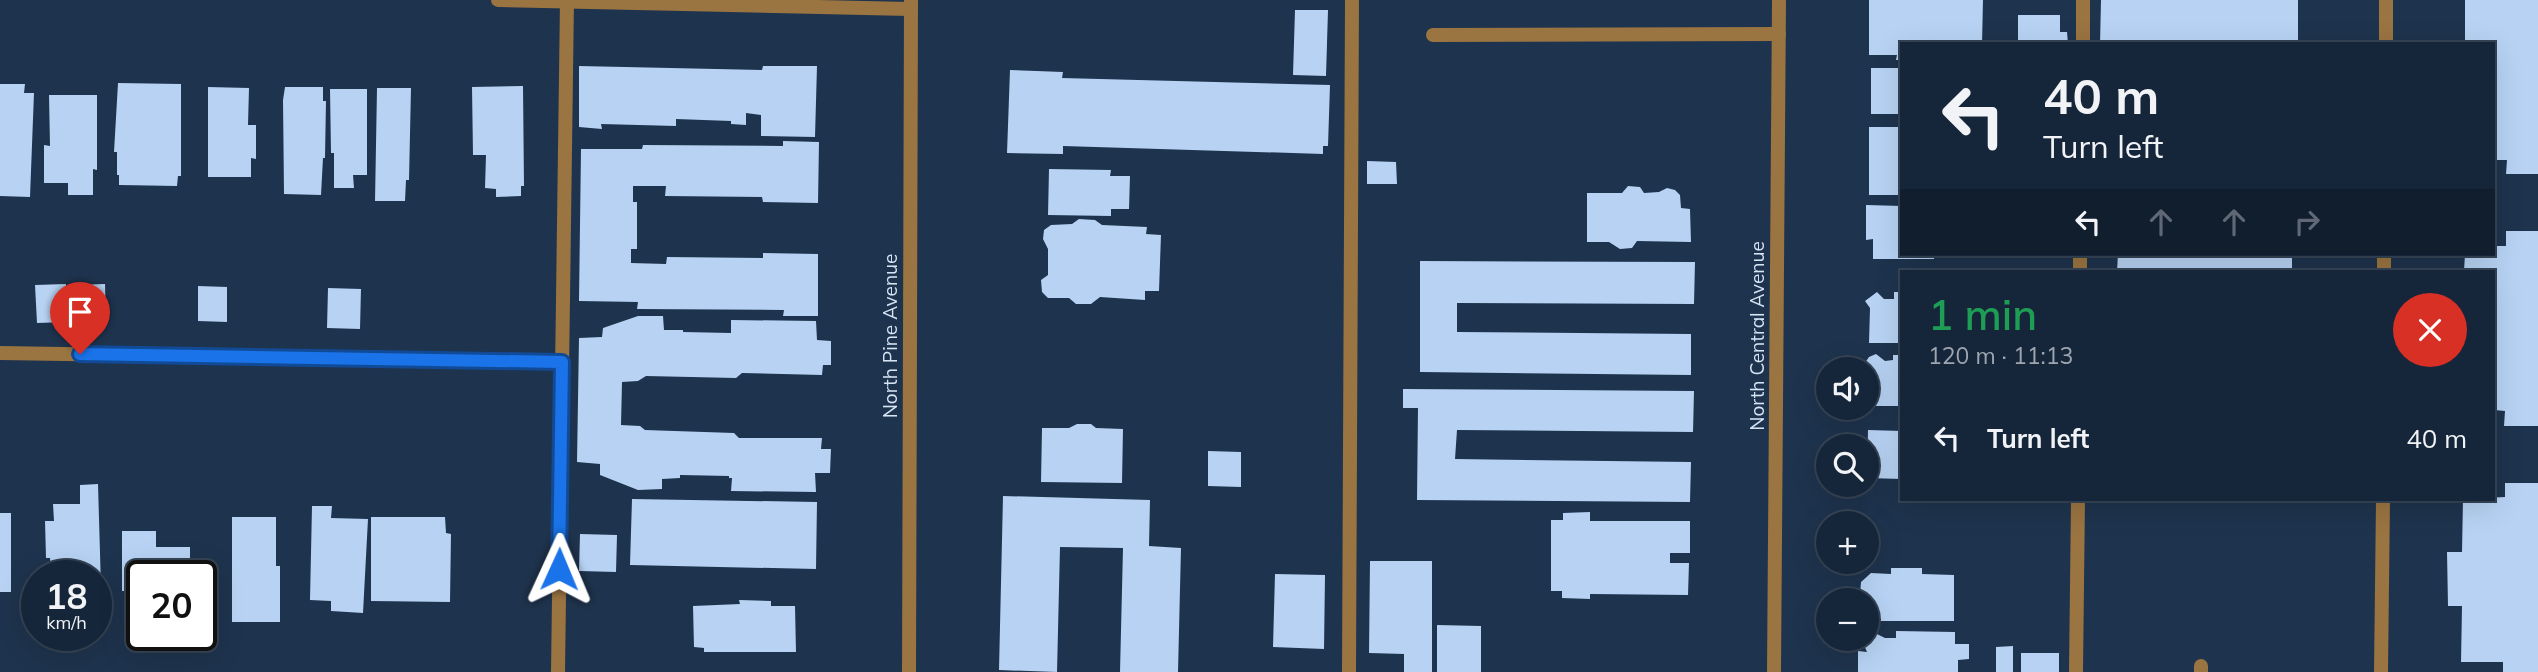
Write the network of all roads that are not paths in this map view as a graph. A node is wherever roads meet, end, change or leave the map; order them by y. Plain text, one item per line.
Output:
1 (498, 0) edge
2 (1352, 0) edge
3 (1779, 0) edge
4 (2083, 0) edge
5 (2386, 0) edge
6 (567, 1) edge
7 (911, 5) edge
8 (1779, 34) junction
9 (1433, 35) dead end
10 (2083, 42) edge
11 (2386, 42) edge
12 (0, 353) edge
13 (562, 362) junction
14 (2078, 501) edge
15 (2383, 501) edge
16 (558, 672) edge
17 (909, 672) edge
18 (1349, 672) edge
19 (1774, 672) edge
20 (2076, 672) edge
21 (2381, 672) edge

1 - 6 street
2 - 18 street
3 - 8 street, North Central Avenue
4 - 10 street
5 - 11 street
6 - 7 street
6 - 13 street
7 - 17 street, North Pine Avenue
8 - 9 street
8 - 19 street, North Central Avenue
12 - 13 street
13 - 16 street
14 - 20 street
15 - 21 street

